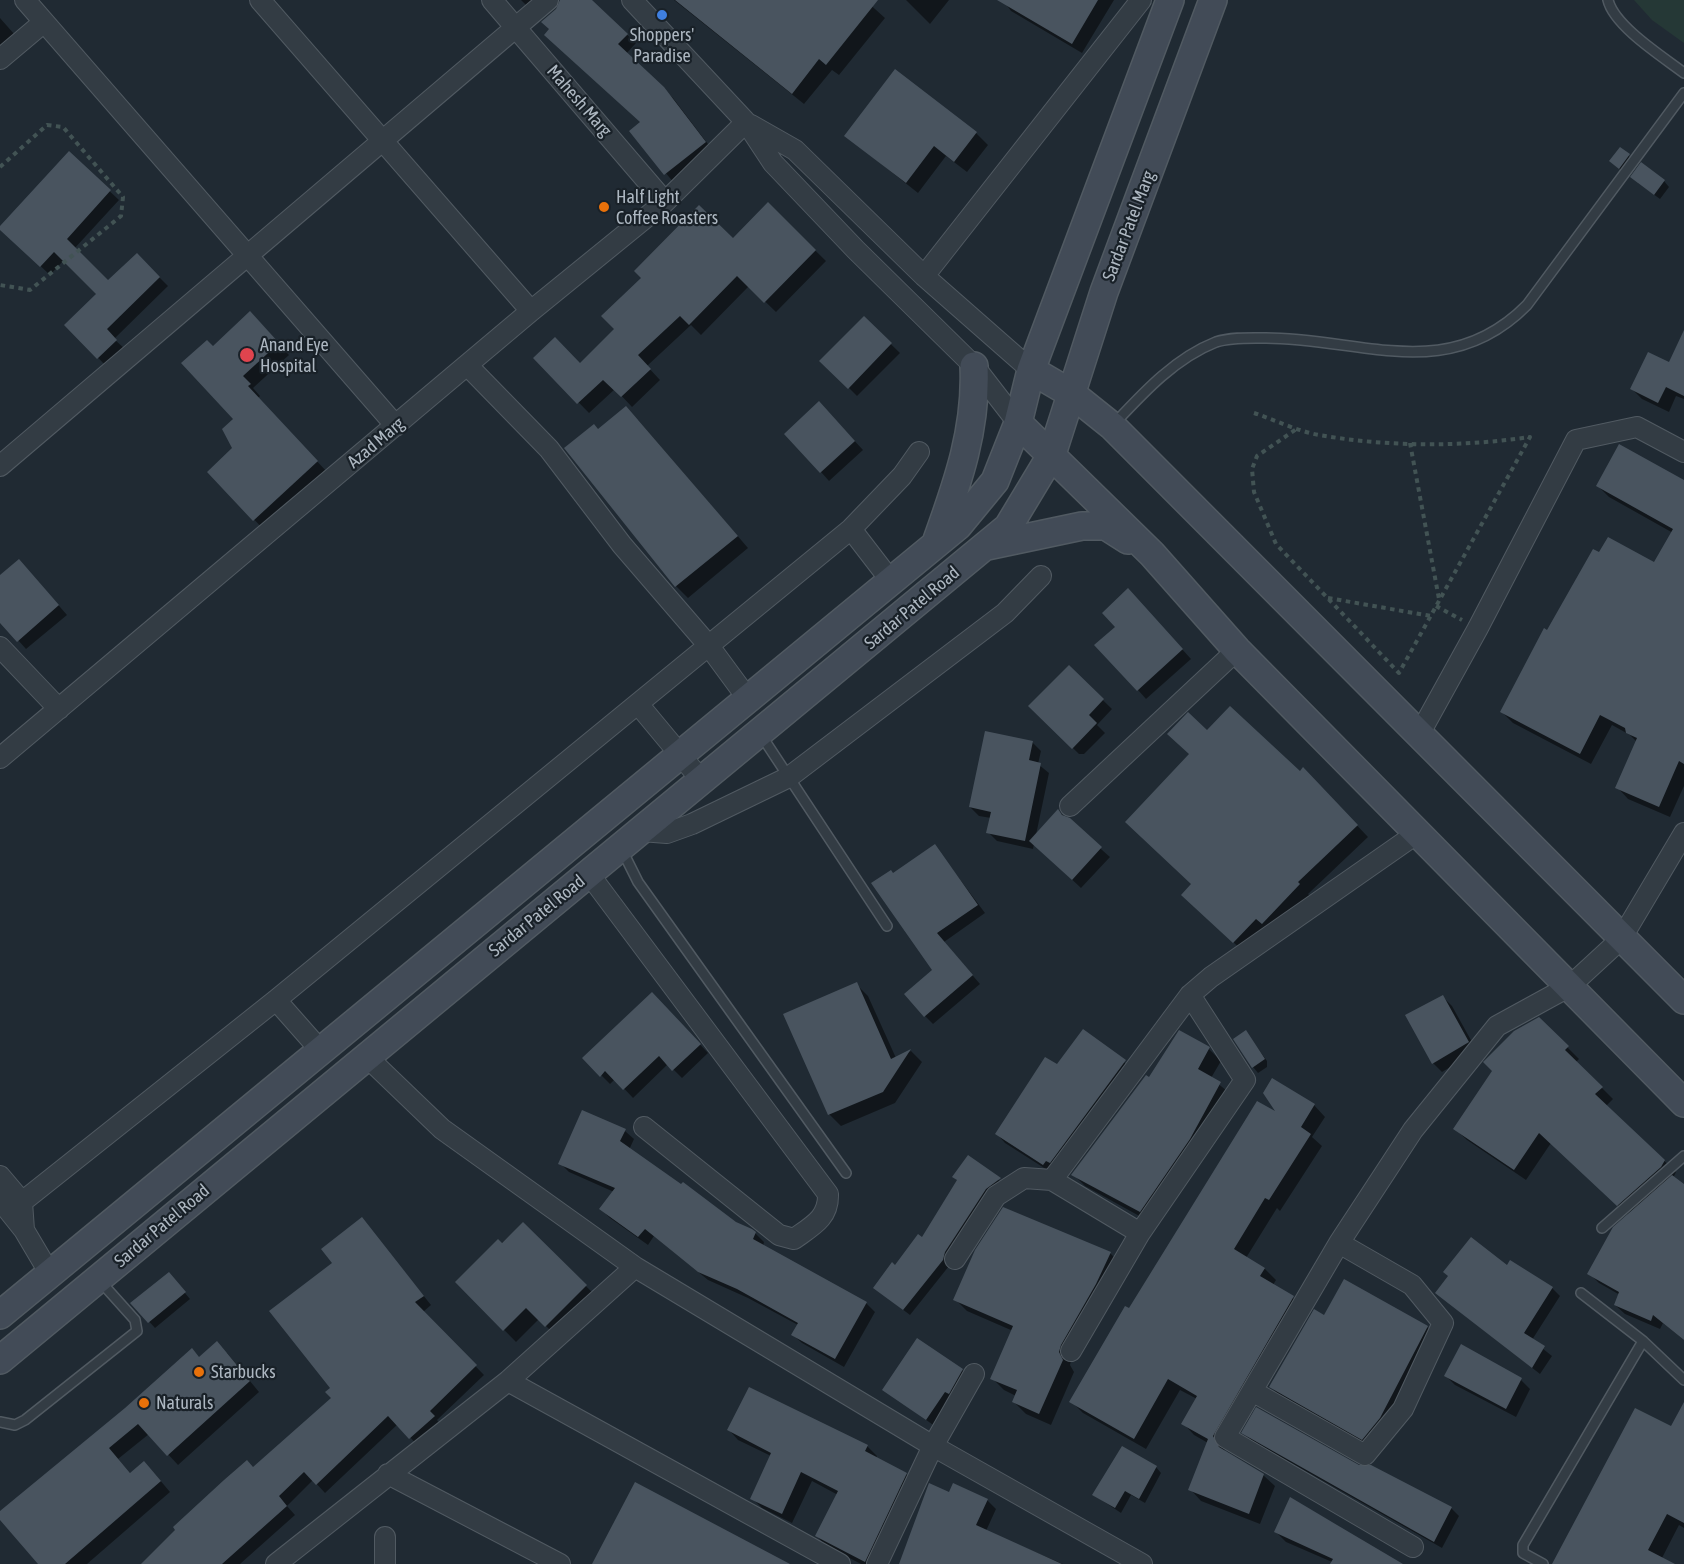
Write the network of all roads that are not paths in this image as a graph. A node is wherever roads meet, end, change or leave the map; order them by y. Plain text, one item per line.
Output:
1 (25, 0) edge
2 (260, 0) edge
3 (492, 0) edge
4 (548, 0) edge
5 (632, 0) edge
6 (1142, 0) edge
7 (1170, 0) edge
8 (1213, 0) edge
9 (1608, 0) edge
10 (44, 22) junction
11 (515, 27) junction
12 (0, 58) edge
13 (1684, 74) edge
14 (1684, 93) edge
15 (746, 122) junction
16 (384, 140) junction
17 (665, 202) junction
18 (247, 256) junction
19 (924, 276) junction
20 (531, 311) junction
21 (467, 365) junction
22 (974, 366) junction
23 (1031, 370) junction
24 (1072, 394) junction
25 (1018, 423) junction
26 (396, 426) junction
27 (1112, 426) junction
28 (919, 452) dead end
29 (1684, 452) edge
30 (1052, 454) junction
31 (0, 466) edge
32 (851, 529) junction
33 (936, 544) junction
34 (985, 546) junction
35 (1152, 554) junction
36 (1041, 576) dead end
37 (891, 581) junction
38 (709, 646) junction
39 (0, 647) edge
40 (1237, 650) junction
41 (748, 699) junction
42 (638, 704) junction
43 (59, 709) junction
44 (1420, 733) junction
45 (760, 734) junction
46 (681, 754) junction
47 (0, 758) edge
48 (789, 777) junction
49 (702, 781) junction
50 (638, 789) junction
51 (1070, 806) dead end
52 (641, 831) junction
53 (1684, 833) edge
54 (1416, 834) junction
55 (589, 874) junction
56 (886, 926) dead end
57 (1621, 939) junction
58 (1570, 986) junction
59 (1190, 995) junction
60 (276, 1000) junction
61 (1684, 1000) edge
62 (321, 1051) junction
63 (366, 1056) junction
64 (1684, 1103) edge
65 (644, 1127) dead end
66 (1684, 1156) edge
67 (846, 1173) dead end
68 (0, 1176) edge
69 (1052, 1180) junction
70 (0, 1200) edge
71 (22, 1202) junction
72 (1602, 1228) dead end
73 (24, 1230) junction
74 (1140, 1233) junction
75 (1339, 1243) junction
76 (955, 1259) dead end
77 (635, 1267) junction
78 (50, 1274) junction
79 (98, 1279) junction
80 (1581, 1293) dead end
81 (0, 1315) edge
82 (1643, 1341) junction
83 (1071, 1350) dead end
84 (0, 1360) edge
85 (974, 1374) dead end
86 (1684, 1380) edge
87 (508, 1381) junction
88 (1252, 1391) junction
89 (0, 1422) edge
90 (933, 1446) junction
91 (388, 1474) junction
92 (386, 1537) dead end
93 (1413, 1547) dead end
94 (276, 1564) edge
95 (385, 1564) edge
96 (560, 1564) edge
97 (840, 1564) edge
98 (877, 1564) edge
99 (1142, 1564) edge
100 (1543, 1564) edge

1 - 10 street
2 - 16 street
3 - 11 street, Mahesh Marg
4 - 11 street
5 - 15 street
6 - 19 street
7 - 23 street, Sardar Patel Road
8 - 24 street, Sardar Patel Marg
9 - 13 lane
10 - 12 street
10 - 18 street
11 - 16 street
11 - 17 street, Mahesh Marg
14 - 27 lane
15 - 17 street, Azad Marg
15 - 19 street
15 - 22 street
16 - 18 street
16 - 20 street
17 - 20 street, Azad Marg
18 - 26 street
18 - 31 street
19 - 23 street
20 - 21 street, Azad Marg
21 - 26 street, Azad Marg
21 - 38 street
22 - 25 street
22 - 33 street
23 - 24 street
23 - 25 street, Sardar Patel Road
24 - 27 street
24 - 30 street, Sardar Patel Marg
25 - 30 street
25 - 33 street, Sardar Patel Road
26 - 43 street, Azad Marg
27 - 44 street
28 - 32 street
29 - 44 street
30 - 34 street, Sardar Patel Road
30 - 35 street
32 - 37 street
32 - 38 street
33 - 37 street, Sardar Patel Road
34 - 35 street
34 - 45 street, Sardar Patel Road
35 - 40 street
36 - 48 street
37 - 41 street, Sardar Patel Road
38 - 41 street
38 - 42 street
39 - 43 street
40 - 51 street
40 - 54 street
41 - 46 street, Sardar Patel Road
42 - 46 street
42 - 60 street
43 - 47 street, Azad Marg
44 - 57 street
45 - 48 lane
45 - 49 street, Sardar Patel Road
46 - 49 street
46 - 50 street, Sardar Patel Road
48 - 52 street
48 - 56 lane
49 - 52 street, Sardar Patel Road
50 - 52 street
50 - 62 street, Sardar Patel Road
52 - 55 street, Sardar Patel Road
52 - 67 lane
53 - 57 street
54 - 58 street
54 - 59 street
55 - 63 street, Sardar Patel Road
55 - 65 street
57 - 58 street
57 - 61 street
58 - 64 street
58 - 75 street
59 - 69 street
59 - 74 street
60 - 62 street
60 - 71 street
62 - 78 street, Sardar Patel Road
63 - 77 street
63 - 79 street, Sardar Patel Road
66 - 72 lane
68 - 71 street
69 - 74 street
69 - 76 street
70 - 73 street
71 - 73 street
73 - 78 street
74 - 83 street
75 - 88 street
75 - 88 street
77 - 87 street
77 - 90 street
78 - 81 street, Sardar Patel Road
79 - 84 street, Sardar Patel Road
79 - 89 lane
80 - 82 lane
82 - 86 lane
82 - 100 lane
85 - 90 street
87 - 91 street
87 - 97 street
88 - 93 street
90 - 98 street
90 - 99 street
91 - 94 street
91 - 96 street
92 - 95 street

